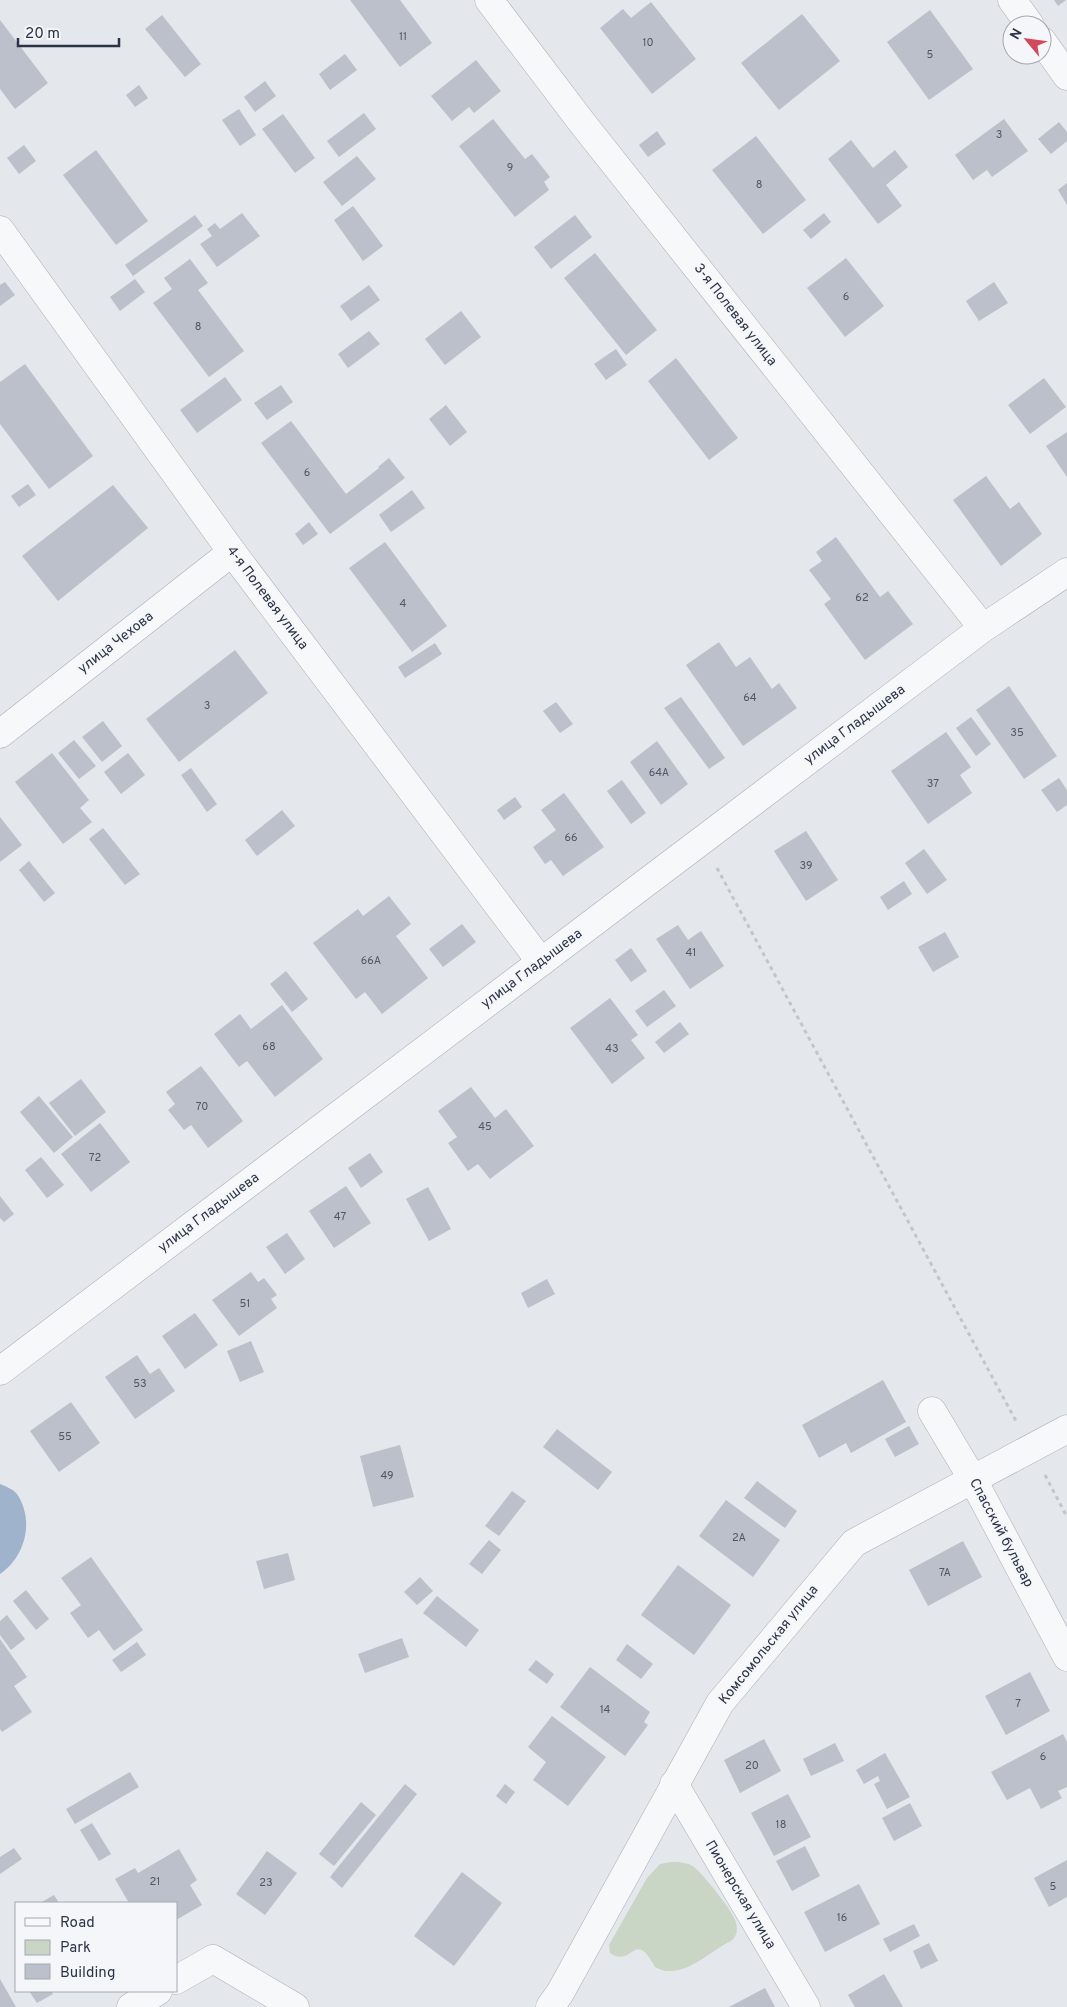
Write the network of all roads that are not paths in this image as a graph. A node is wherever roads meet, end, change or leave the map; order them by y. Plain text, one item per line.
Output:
1 (489, 0) edge
2 (1012, 0) edge
3 (1023, 15) edge
4 (1052, 55) edge
5 (1067, 76) edge
6 (0, 230) edge
7 (232, 552) junction
8 (1067, 572) edge
9 (983, 628) junction
10 (0, 734) edge
11 (541, 962) junction
12 (0, 1371) edge
13 (932, 1411) dead end
14 (1067, 1429) edge
15 (972, 1478) junction
16 (1067, 1657) edge
17 (674, 1784) junction
18 (178, 1979) edge
19 (156, 1992) edge
20 (131, 2007) edge
21 (295, 2007) edge
22 (550, 2007) edge
23 (806, 2007) edge

1 - 9 street, 3-я Полевая улица
2 - 3 street
4 - 5 street
6 - 7 street, 4-я Полевая улица
7 - 10 street, улица Чехова
7 - 11 street, 4-я Полевая улица
8 - 9 street, улица Гладышева
9 - 11 street, улица Гладышева
11 - 12 street, улица Гладышева
13 - 15 street, Спасский бульвар
14 - 15 street, Комсомольская улица
15 - 16 street, Спасский бульвар
15 - 17 street, Комсомольская улица
17 - 22 street, Комсомольская улица
17 - 23 street, Пионерская улица
18 - 21 street
19 - 20 street

